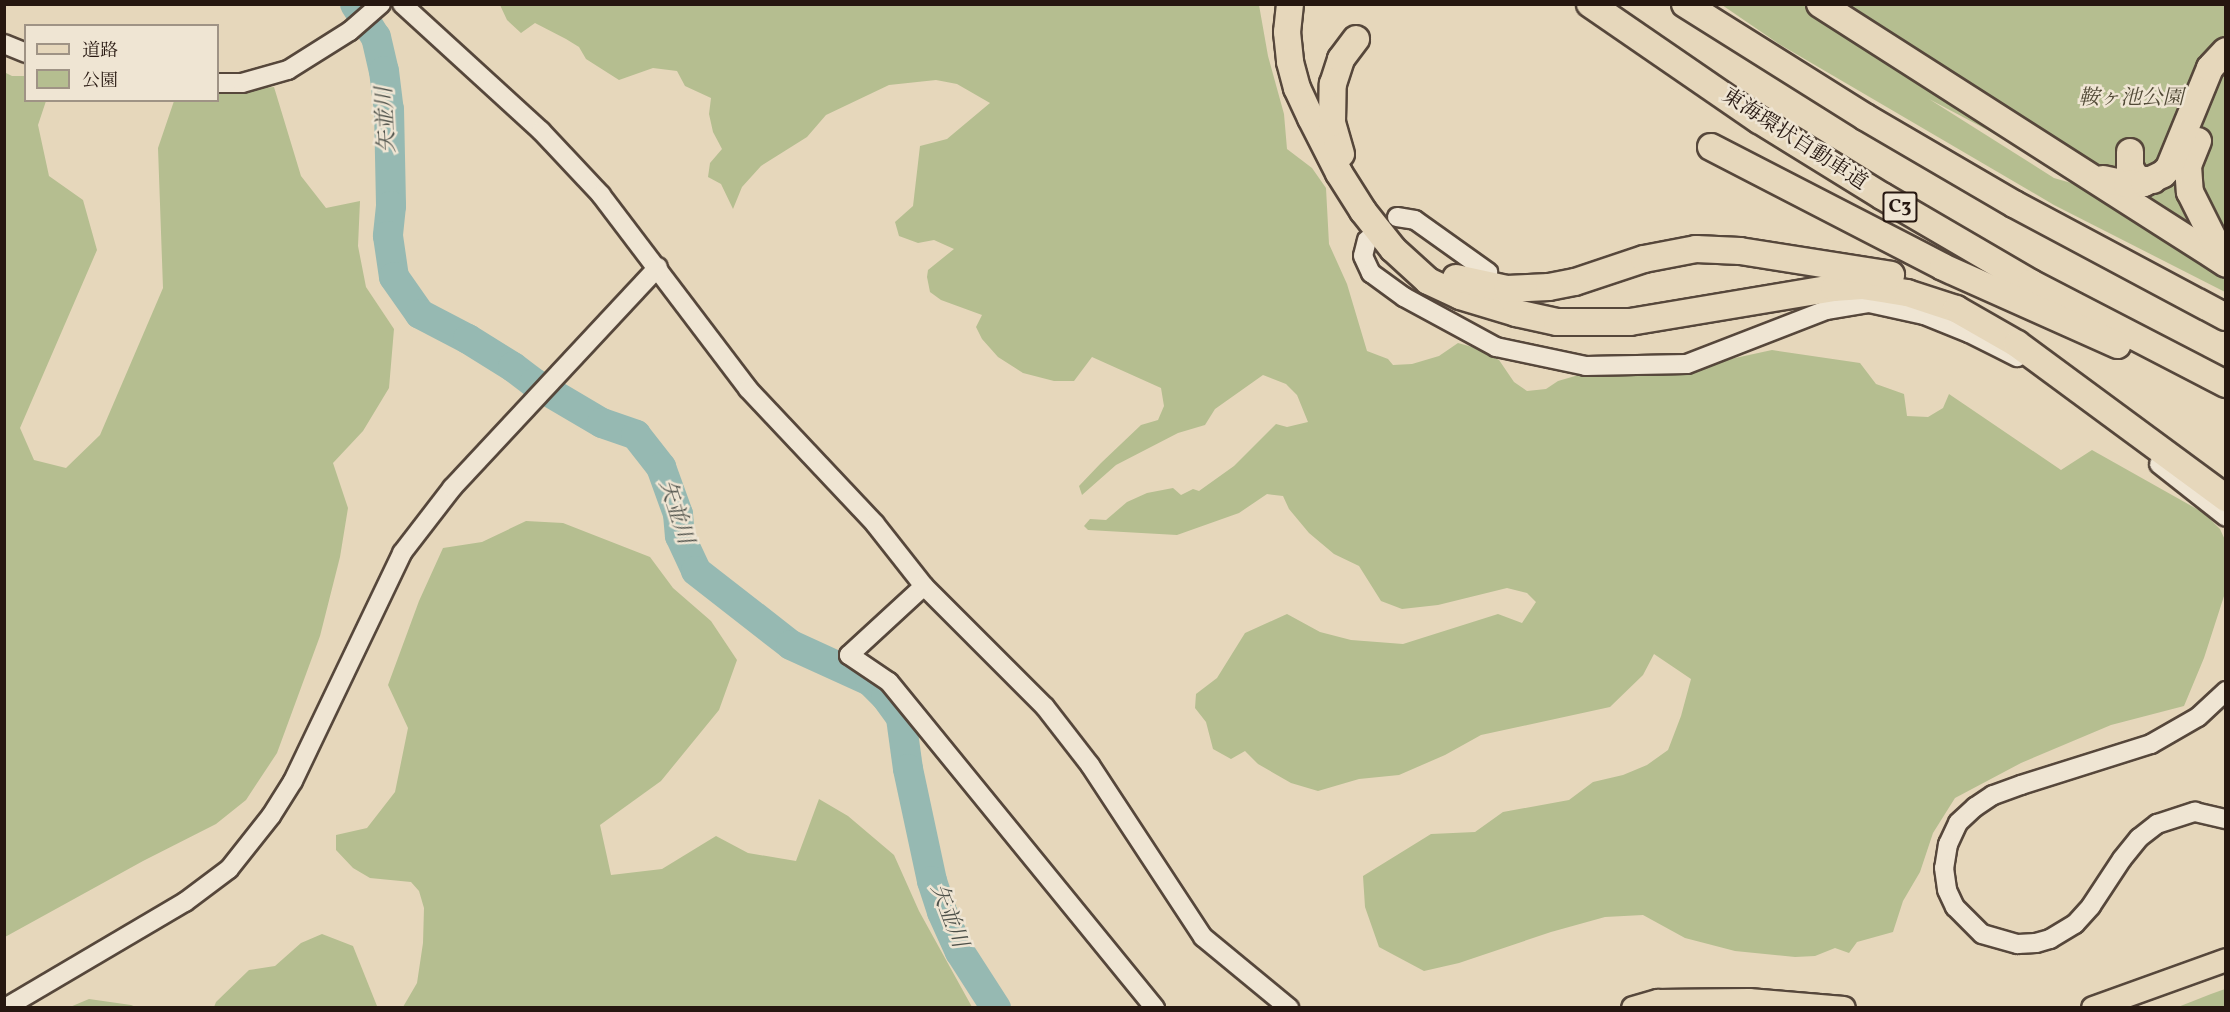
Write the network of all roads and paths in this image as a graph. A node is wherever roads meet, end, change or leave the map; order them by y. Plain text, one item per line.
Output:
1 (381, 4) edge
2 (402, 4) edge
3 (1290, 4) edge
4 (1590, 4) edge
5 (1685, 4) edge
6 (1820, 4) edge
7 (1356, 39) dead end
8 (4, 44) edge
9 (2226, 51) edge
10 (24, 52) edge
11 (2226, 77) edge
12 (219, 83) edge
13 (1711, 147) dead end
14 (2130, 152) dead end
15 (2086, 173) junction
16 (2153, 180) junction
17 (1397, 217) dead end
18 (1367, 240) dead end
19 (2226, 255) edge
20 (2226, 264) edge
21 (658, 267) junction
22 (1488, 272) dead end
23 (2226, 317) edge
24 (2226, 384) edge
25 (2226, 390) edge
26 (2226, 478) edge
27 (2226, 498) edge
28 (2226, 517) edge
29 (924, 586) junction
30 (2226, 691) edge
31 (2226, 819) edge
32 (2226, 960) edge
33 (1681, 1004) edge
34 (4, 1008) edge
35 (1155, 1008) edge
36 (1289, 1008) edge
37 (1633, 1008) edge
38 (1844, 1008) edge
39 (2093, 1008) edge

1 - 12 street
2 - 21 street
3 - 27 highway
4 - 24 highway, 東海環状自動車道 / C3
5 - 23 highway
6 - 15 highway
7 - 26 highway
8 - 10 street
9 - 16 highway
11 - 19 highway
13 - 25 highway
14 - 16 highway
15 - 16 highway
15 - 20 highway
17 - 22 street
18 - 28 street
21 - 29 street
21 - 34 street
29 - 35 street
29 - 36 street
30 - 31 street
32 - 39 main road
33 - 37 main road
33 - 38 main road

